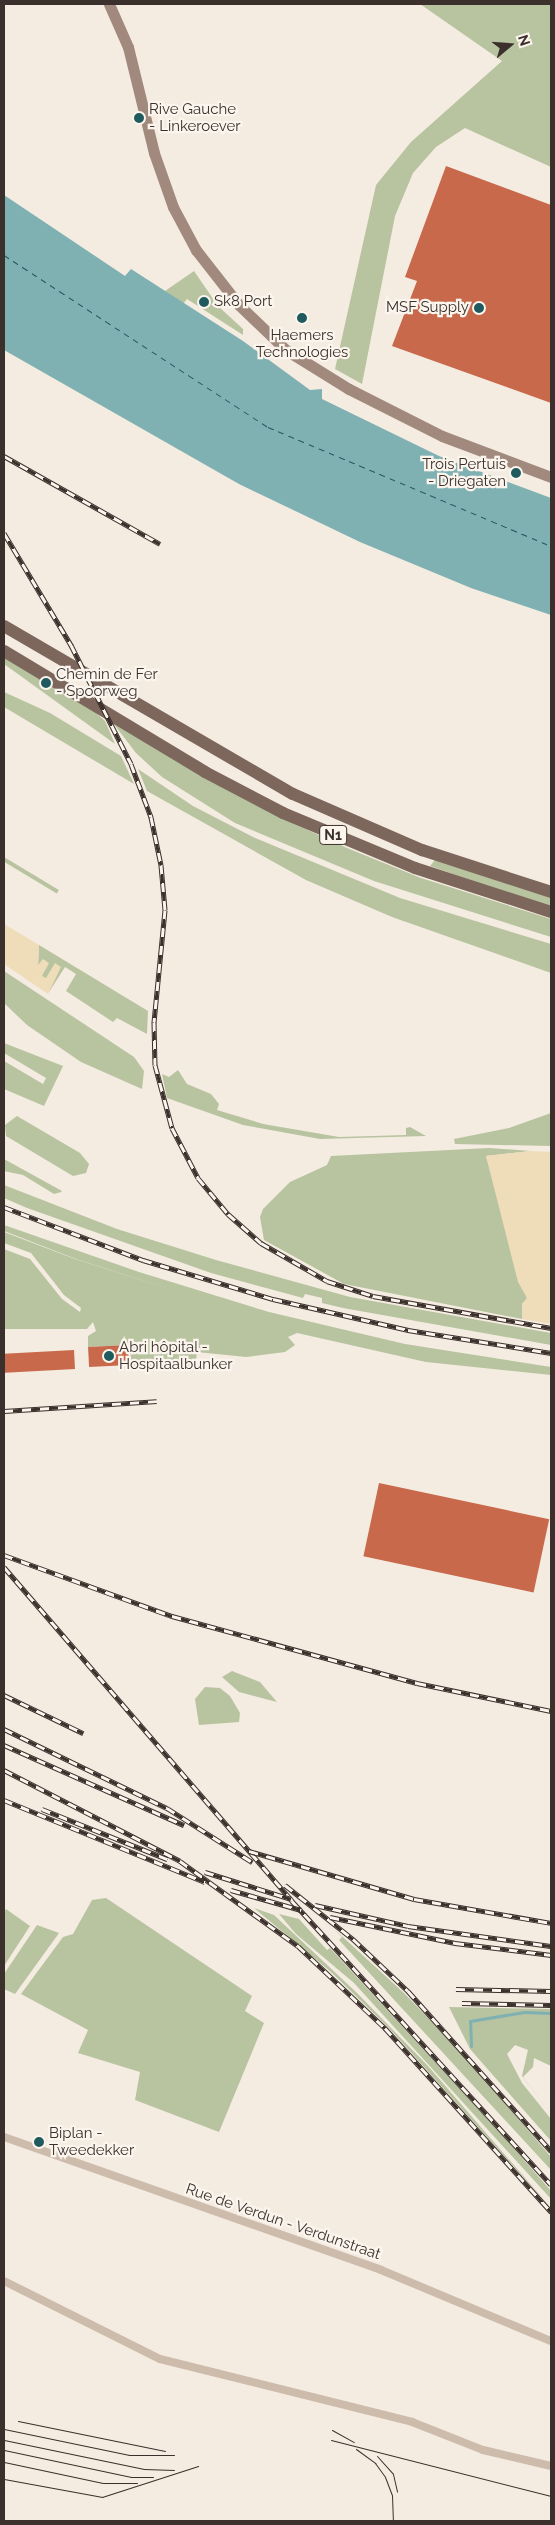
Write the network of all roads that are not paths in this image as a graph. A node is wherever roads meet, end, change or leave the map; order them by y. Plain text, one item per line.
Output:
1 (109, 4) edge
2 (551, 477) edge
3 (4, 626) edge
4 (4, 651) edge
5 (551, 892) edge
6 (551, 912) edge
7 (4, 2137) edge
8 (4, 2281) edge
9 (551, 2341) edge
10 (551, 2466) edge

1 - 2 main road
3 - 5 main road, N1
4 - 6 main road, N1
7 - 9 street, Rue de Verdun - Verdunstraat
8 - 10 street

